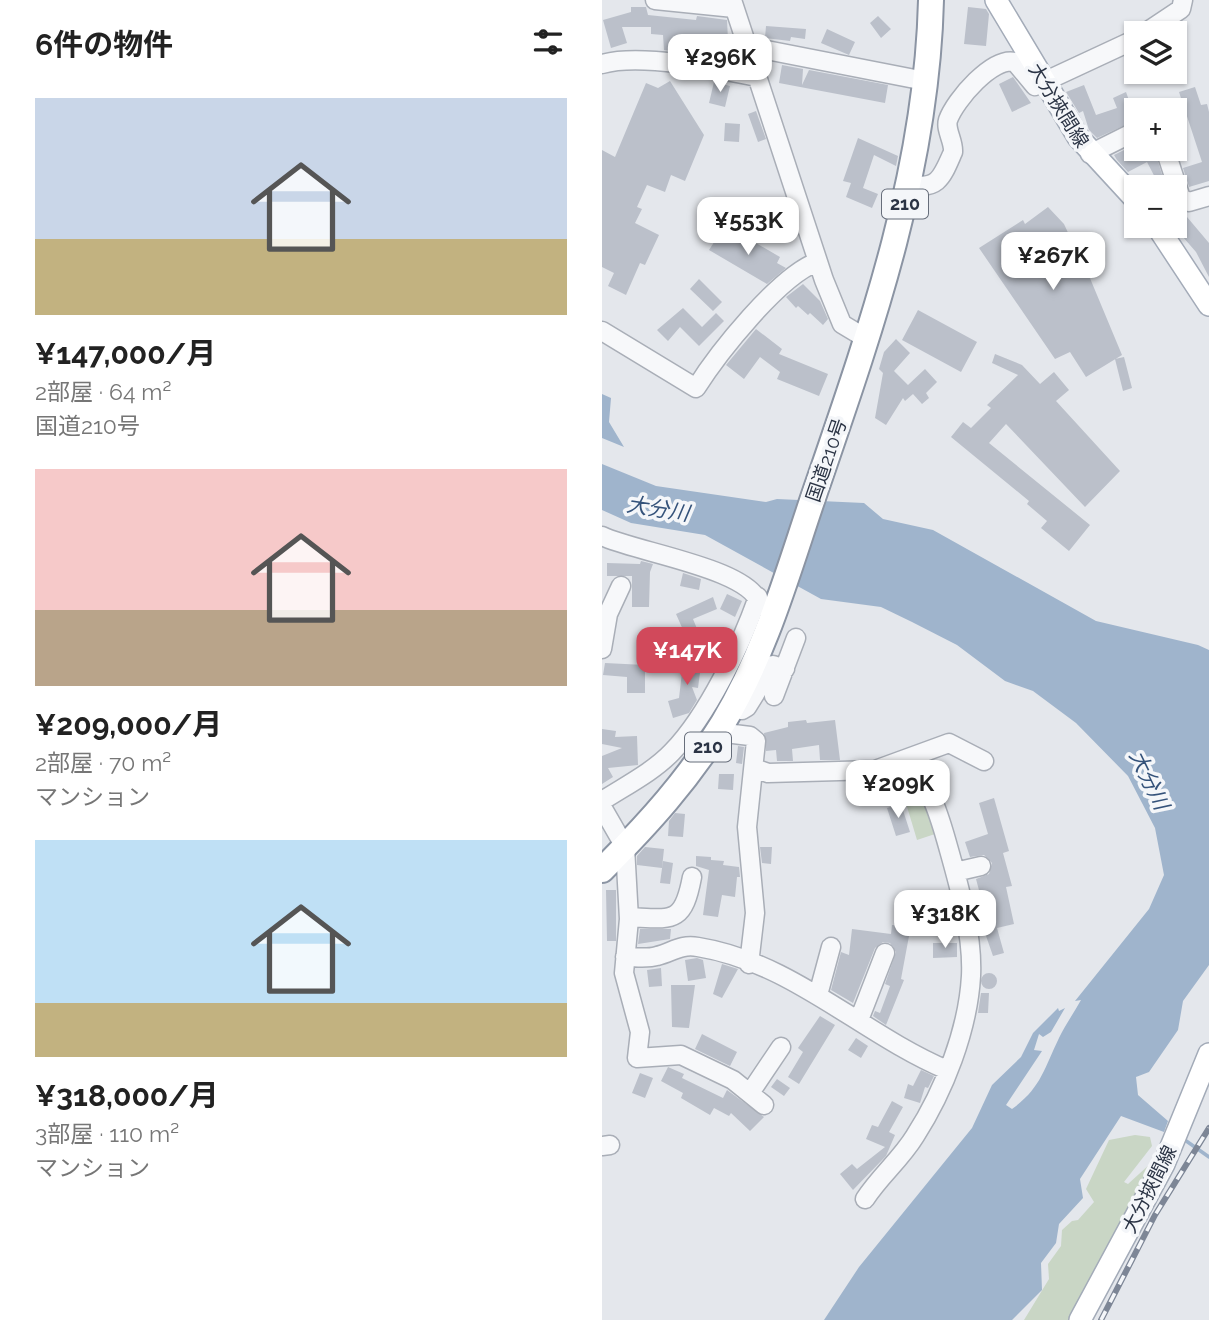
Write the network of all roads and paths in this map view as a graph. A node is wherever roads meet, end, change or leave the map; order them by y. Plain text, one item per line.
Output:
1 (655, 0) edge
2 (931, 0) edge
3 (996, 0) edge
4 (1183, 0) edge
5 (733, 4) edge
6 (1163, 21) edge
7 (1124, 45) edge
8 (746, 46) junction
9 (602, 64) edge
10 (757, 77) junction
11 (925, 81) junction
12 (1048, 83) junction
13 (1124, 137) edge
14 (1090, 153) junction
15 (1169, 161) edge
16 (909, 184) junction
17 (1124, 188) edge
18 (1209, 196) edge
19 (1165, 238) edge
20 (817, 262) junction
21 (1208, 301) edge
22 (602, 331) edge
23 (867, 339) junction
24 (602, 536) edge
25 (621, 586) dead end
26 (767, 599) junction
27 (796, 638) dead end
28 (602, 649) edge
29 (785, 669) junction
30 (774, 696) dead end
31 (733, 706) junction
32 (718, 732) junction
33 (905, 761) junction
34 (984, 761) dead end
35 (754, 768) junction
36 (602, 801) edge
37 (602, 807) edge
38 (625, 846) junction
39 (981, 866) dead end
40 (602, 870) edge
41 (955, 872) junction
42 (691, 877) dead end
43 (629, 917) junction
44 (831, 947) dead end
45 (885, 953) dead end
46 (625, 957) junction
47 (749, 964) junction
48 (818, 995) junction
49 (859, 1020) junction
50 (781, 1047) dead end
51 (1209, 1054) edge
52 (947, 1070) junction
53 (750, 1093) junction
54 (764, 1105) dead end
55 (865, 1199) dead end
56 (1080, 1320) edge

1 - 5 street
2 - 11 highway, 国道210号 / 210
3 - 12 main road, 大分挾間線
4 - 6 street
5 - 8 street
7 - 12 street
8 - 10 street
8 - 11 street
9 - 10 street
10 - 20 street
11 - 16 highway, 国道210号 / 210
12 - 14 main road, 大分挾間線
12 - 16 street
13 - 14 street
14 - 17 main road, 大分挾間線
15 - 18 street
16 - 23 highway, 国道210号 / 210
19 - 21 main road
20 - 22 street
20 - 23 street
23 - 26 highway, 国道210号 / 210
24 - 26 street
25 - 28 street
26 - 31 highway, 国道210号 / 210
26 - 36 street
27 - 29 street
29 - 30 street
29 - 31 street
31 - 32 highway, 国道210号 / 210
32 - 35 street
32 - 38 highway, 国道210号 / 210
33 - 34 street
33 - 35 street
33 - 41 street
35 - 47 street
37 - 38 street
38 - 40 highway, 国道210号 / 210
38 - 43 street
39 - 41 street
41 - 52 street
42 - 43 street
43 - 46 street
44 - 48 street
45 - 49 street
46 - 47 street
46 - 53 street
47 - 48 street
48 - 49 street
49 - 52 street
50 - 53 street
51 - 56 main road, 大分挾間線
52 - 55 street
53 - 54 street

